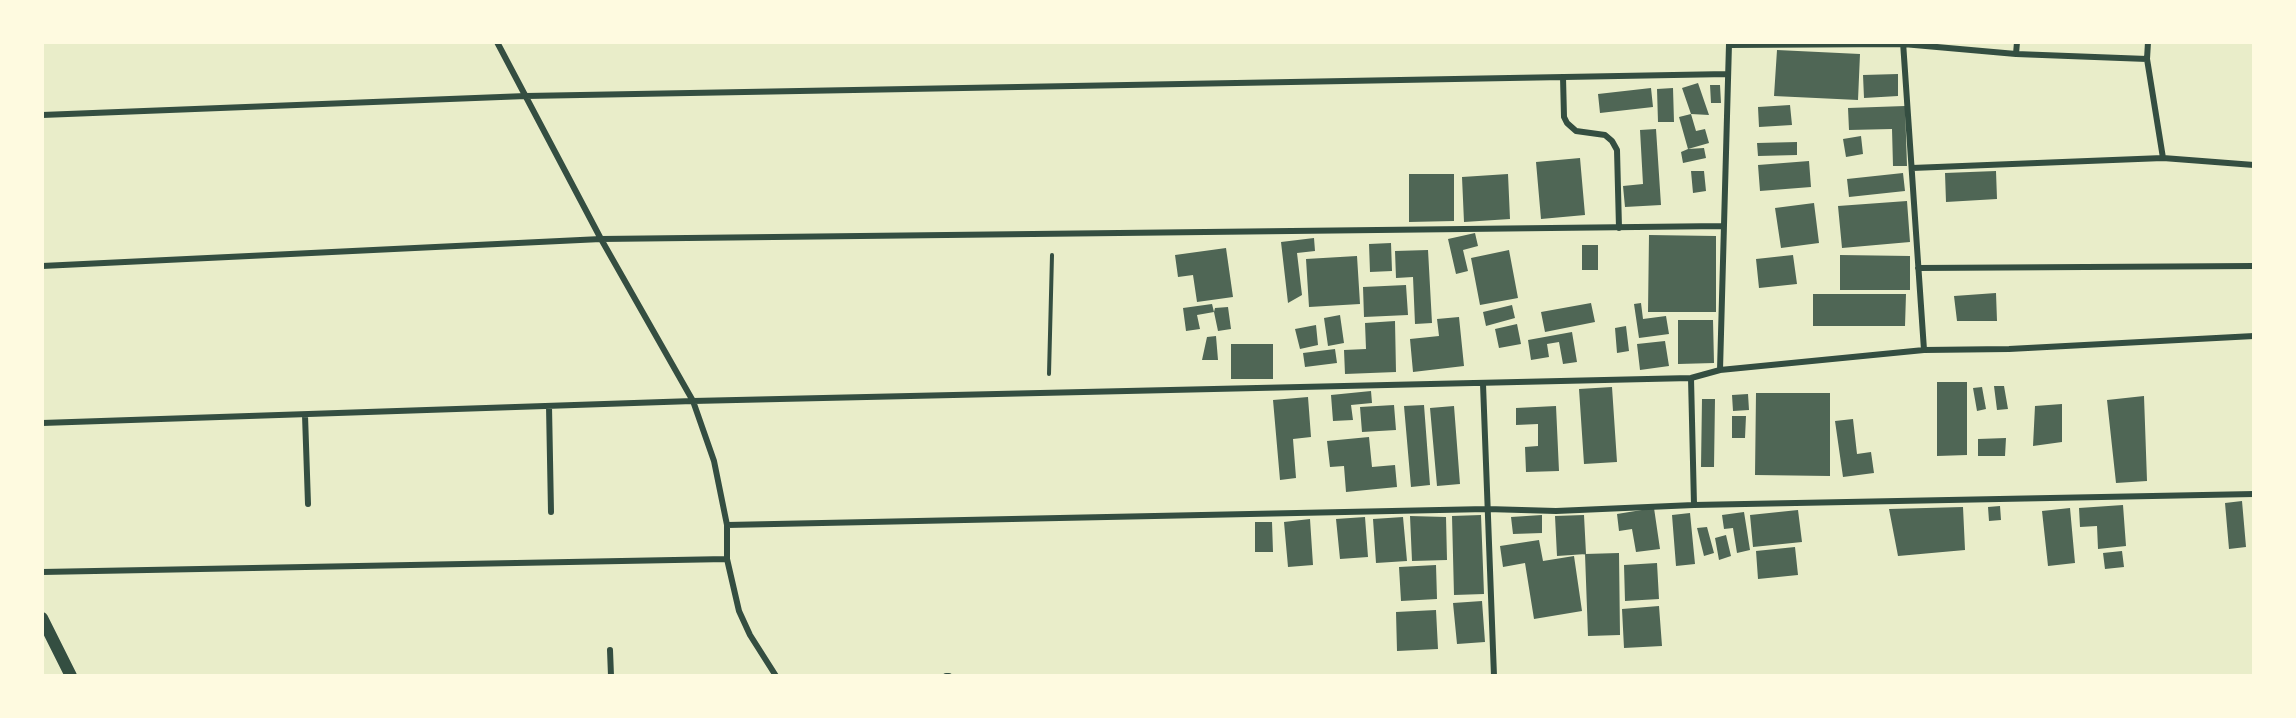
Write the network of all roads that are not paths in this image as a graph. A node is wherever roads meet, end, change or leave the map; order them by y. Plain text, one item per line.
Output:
1 (497, 42) edge
2 (2017, 42) edge
3 (2148, 42) edge
4 (1903, 43) edge
5 (1729, 44) edge
6 (2016, 54) junction
7 (2147, 58) junction
8 (1728, 74) junction
9 (1563, 77) junction
10 (526, 96) junction
11 (42, 115) edge
12 (2163, 158) junction
13 (2254, 165) edge
14 (1912, 168) junction
15 (1723, 226) junction
16 (1619, 228) junction
17 (601, 239) junction
18 (42, 266) edge
19 (2254, 266) edge
20 (1918, 268) junction
21 (2254, 336) edge
22 (1924, 350) junction
23 (1720, 370) junction
24 (1691, 378) junction
25 (1483, 384) junction
26 (693, 401) junction
27 (549, 406) junction
28 (305, 415) junction
29 (42, 423) edge
30 (2254, 494) edge
31 (308, 504) dead end
32 (1694, 506) junction
33 (1487, 509) junction
34 (551, 512) dead end
35 (727, 525) junction
36 (727, 559) junction
37 (42, 572) edge
38 (42, 618) edge
39 (610, 650) dead end
40 (71, 676) edge
41 (611, 676) edge
42 (776, 676) edge
43 (1494, 676) edge

1 - 10 street
2 - 6 street
3 - 7 street
4 - 5 street
4 - 6 street
4 - 14 street
5 - 8 street
6 - 7 street
7 - 12 street
8 - 9 street
8 - 15 street
9 - 10 street
9 - 16 street
10 - 11 street
10 - 17 street
12 - 13 street
12 - 14 street
14 - 20 street
15 - 16 street
15 - 23 street
16 - 17 street
17 - 18 street
17 - 26 street
19 - 20 street
20 - 22 street
21 - 22 street
22 - 23 street
23 - 24 street
24 - 25 street
24 - 32 street
25 - 26 street
25 - 33 street
26 - 27 street
26 - 35 street
27 - 28 street
27 - 34 street
28 - 29 street
28 - 31 street
30 - 32 street
32 - 33 street
33 - 35 street
33 - 43 street
35 - 36 street
36 - 37 street
36 - 42 street
38 - 40 main road
39 - 41 street

